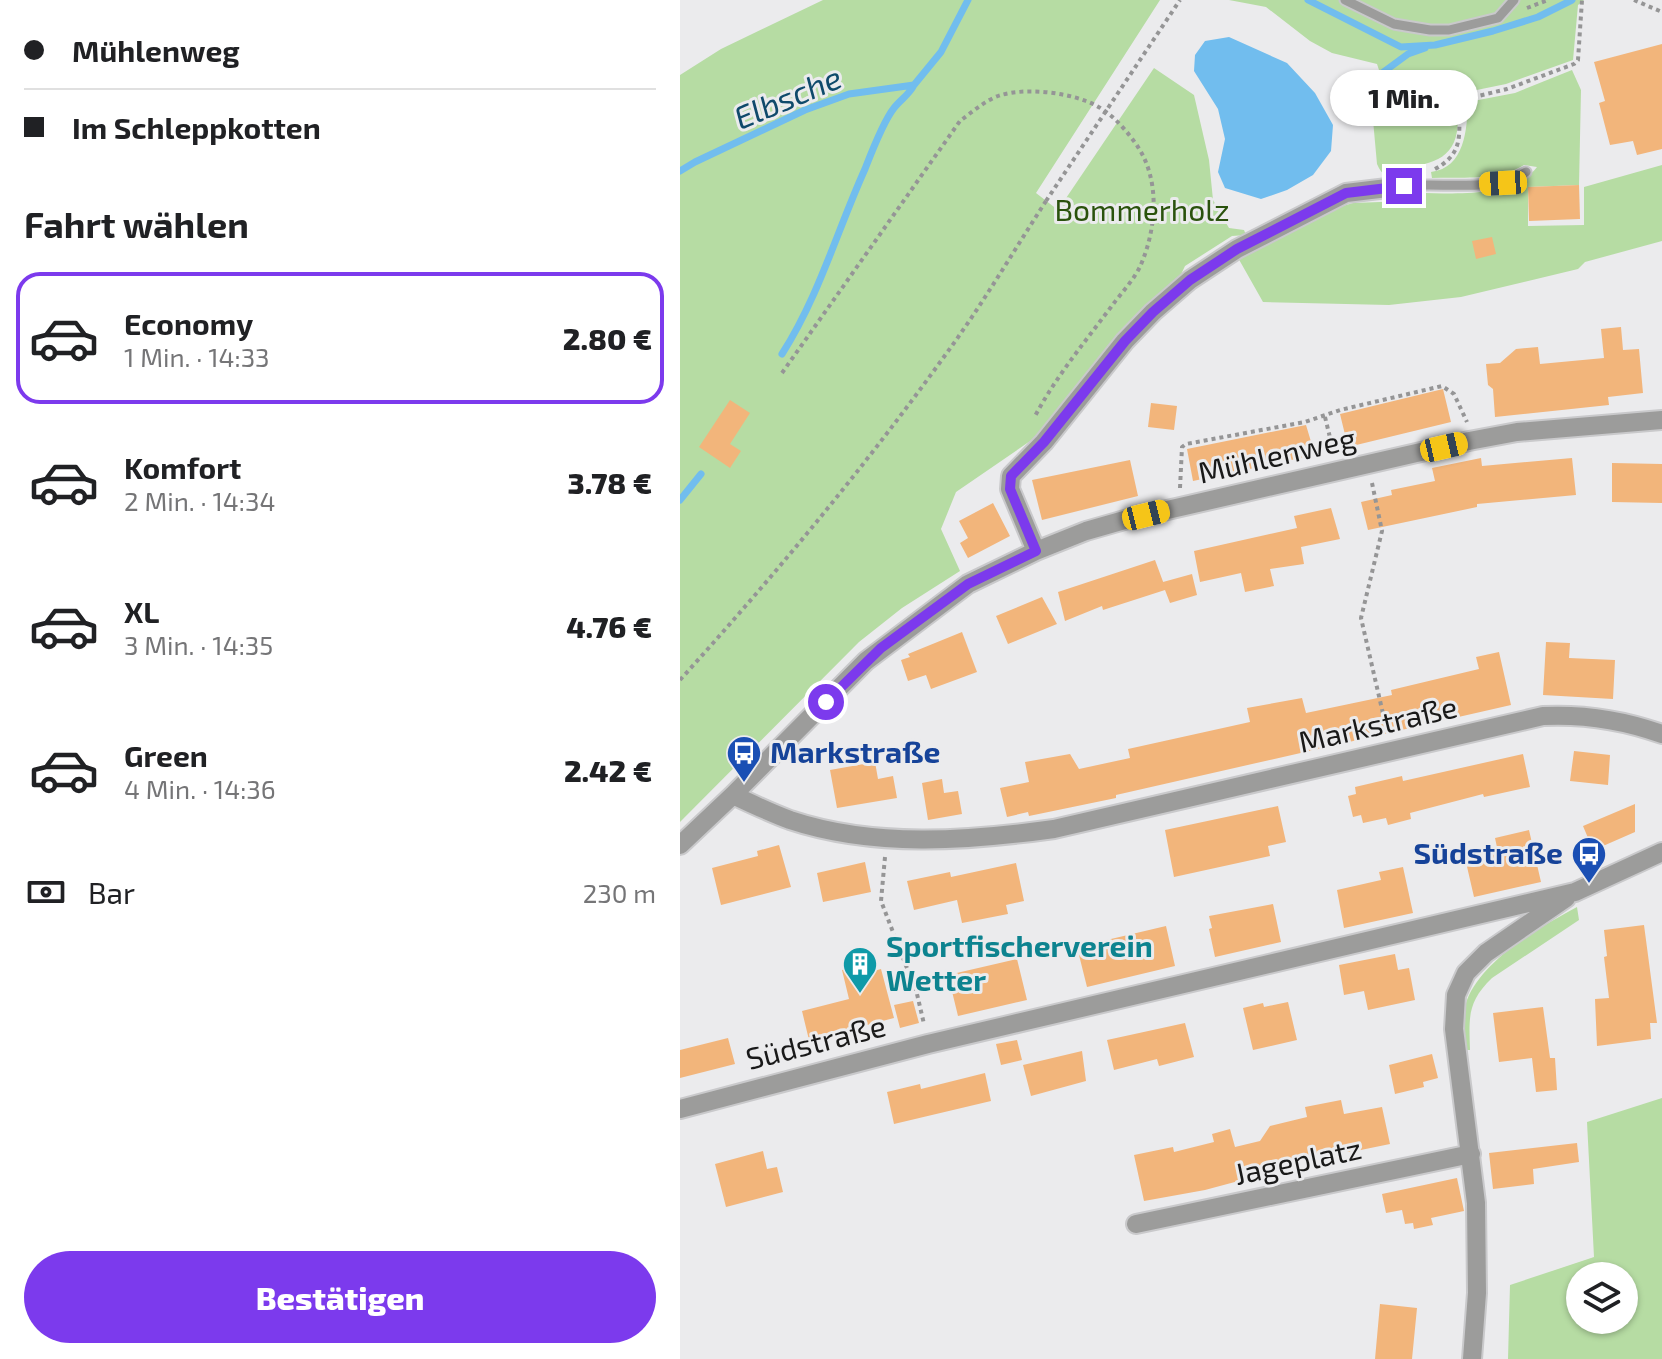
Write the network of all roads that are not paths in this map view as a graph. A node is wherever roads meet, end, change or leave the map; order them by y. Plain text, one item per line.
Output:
1 (1345, 0) edge
2 (1514, 0) edge
3 (1526, 172) dead end
4 (1404, 186) joint
5 (1662, 420) edge
6 (1036, 551) junction
7 (1662, 734) edge
8 (733, 795) junction
9 (680, 845) edge
10 (1662, 852) edge
11 (1575, 892) junction
12 (680, 1109) edge
13 (1471, 1154) junction
14 (1136, 1224) dead end
15 (1472, 1359) edge

1 - 2 lane
3 - 4 lane
4 - 6 street
5 - 6 street, Mühlenweg
6 - 8 street, Mühlenweg
7 - 8 street, Markstraße
8 - 9 street, Mühlenweg
10 - 11 street, Südstraße
11 - 12 street, Südstraße
11 - 13 street
13 - 14 street, Jageplatz
13 - 15 street

